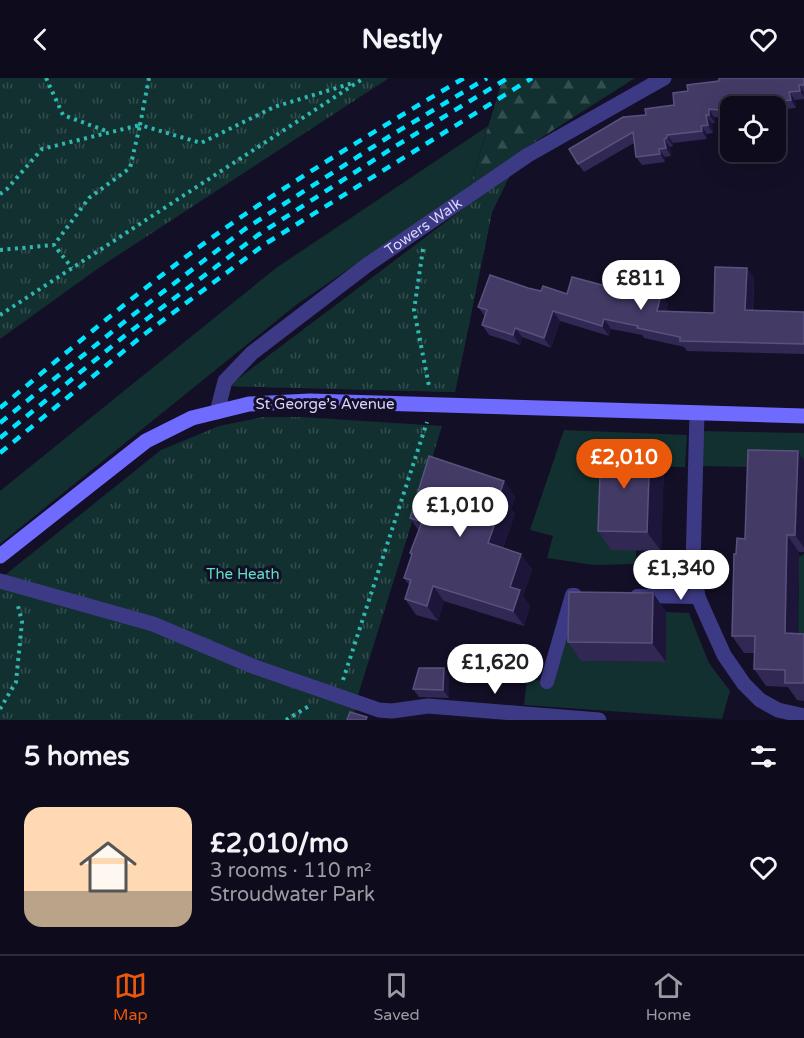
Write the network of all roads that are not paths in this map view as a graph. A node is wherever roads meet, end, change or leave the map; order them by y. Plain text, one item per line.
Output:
1 (664, 78) edge
2 (217, 412) junction
3 (697, 413) junction
4 (804, 416) edge
5 (0, 556) edge
6 (6, 583) edge
7 (584, 595) edge
8 (619, 596) edge
9 (698, 597) junction
10 (547, 682) dead end
11 (392, 716) edge
12 (804, 716) edge
13 (599, 720) edge

1 - 2 street, Towers Walk
2 - 3 main road, St George’s Avenue
2 - 5 main road, St George’s Avenue
3 - 4 main road, St George’s Avenue
3 - 9 street
6 - 11 street
7 - 10 lane
8 - 9 lane
9 - 12 street
11 - 13 street

